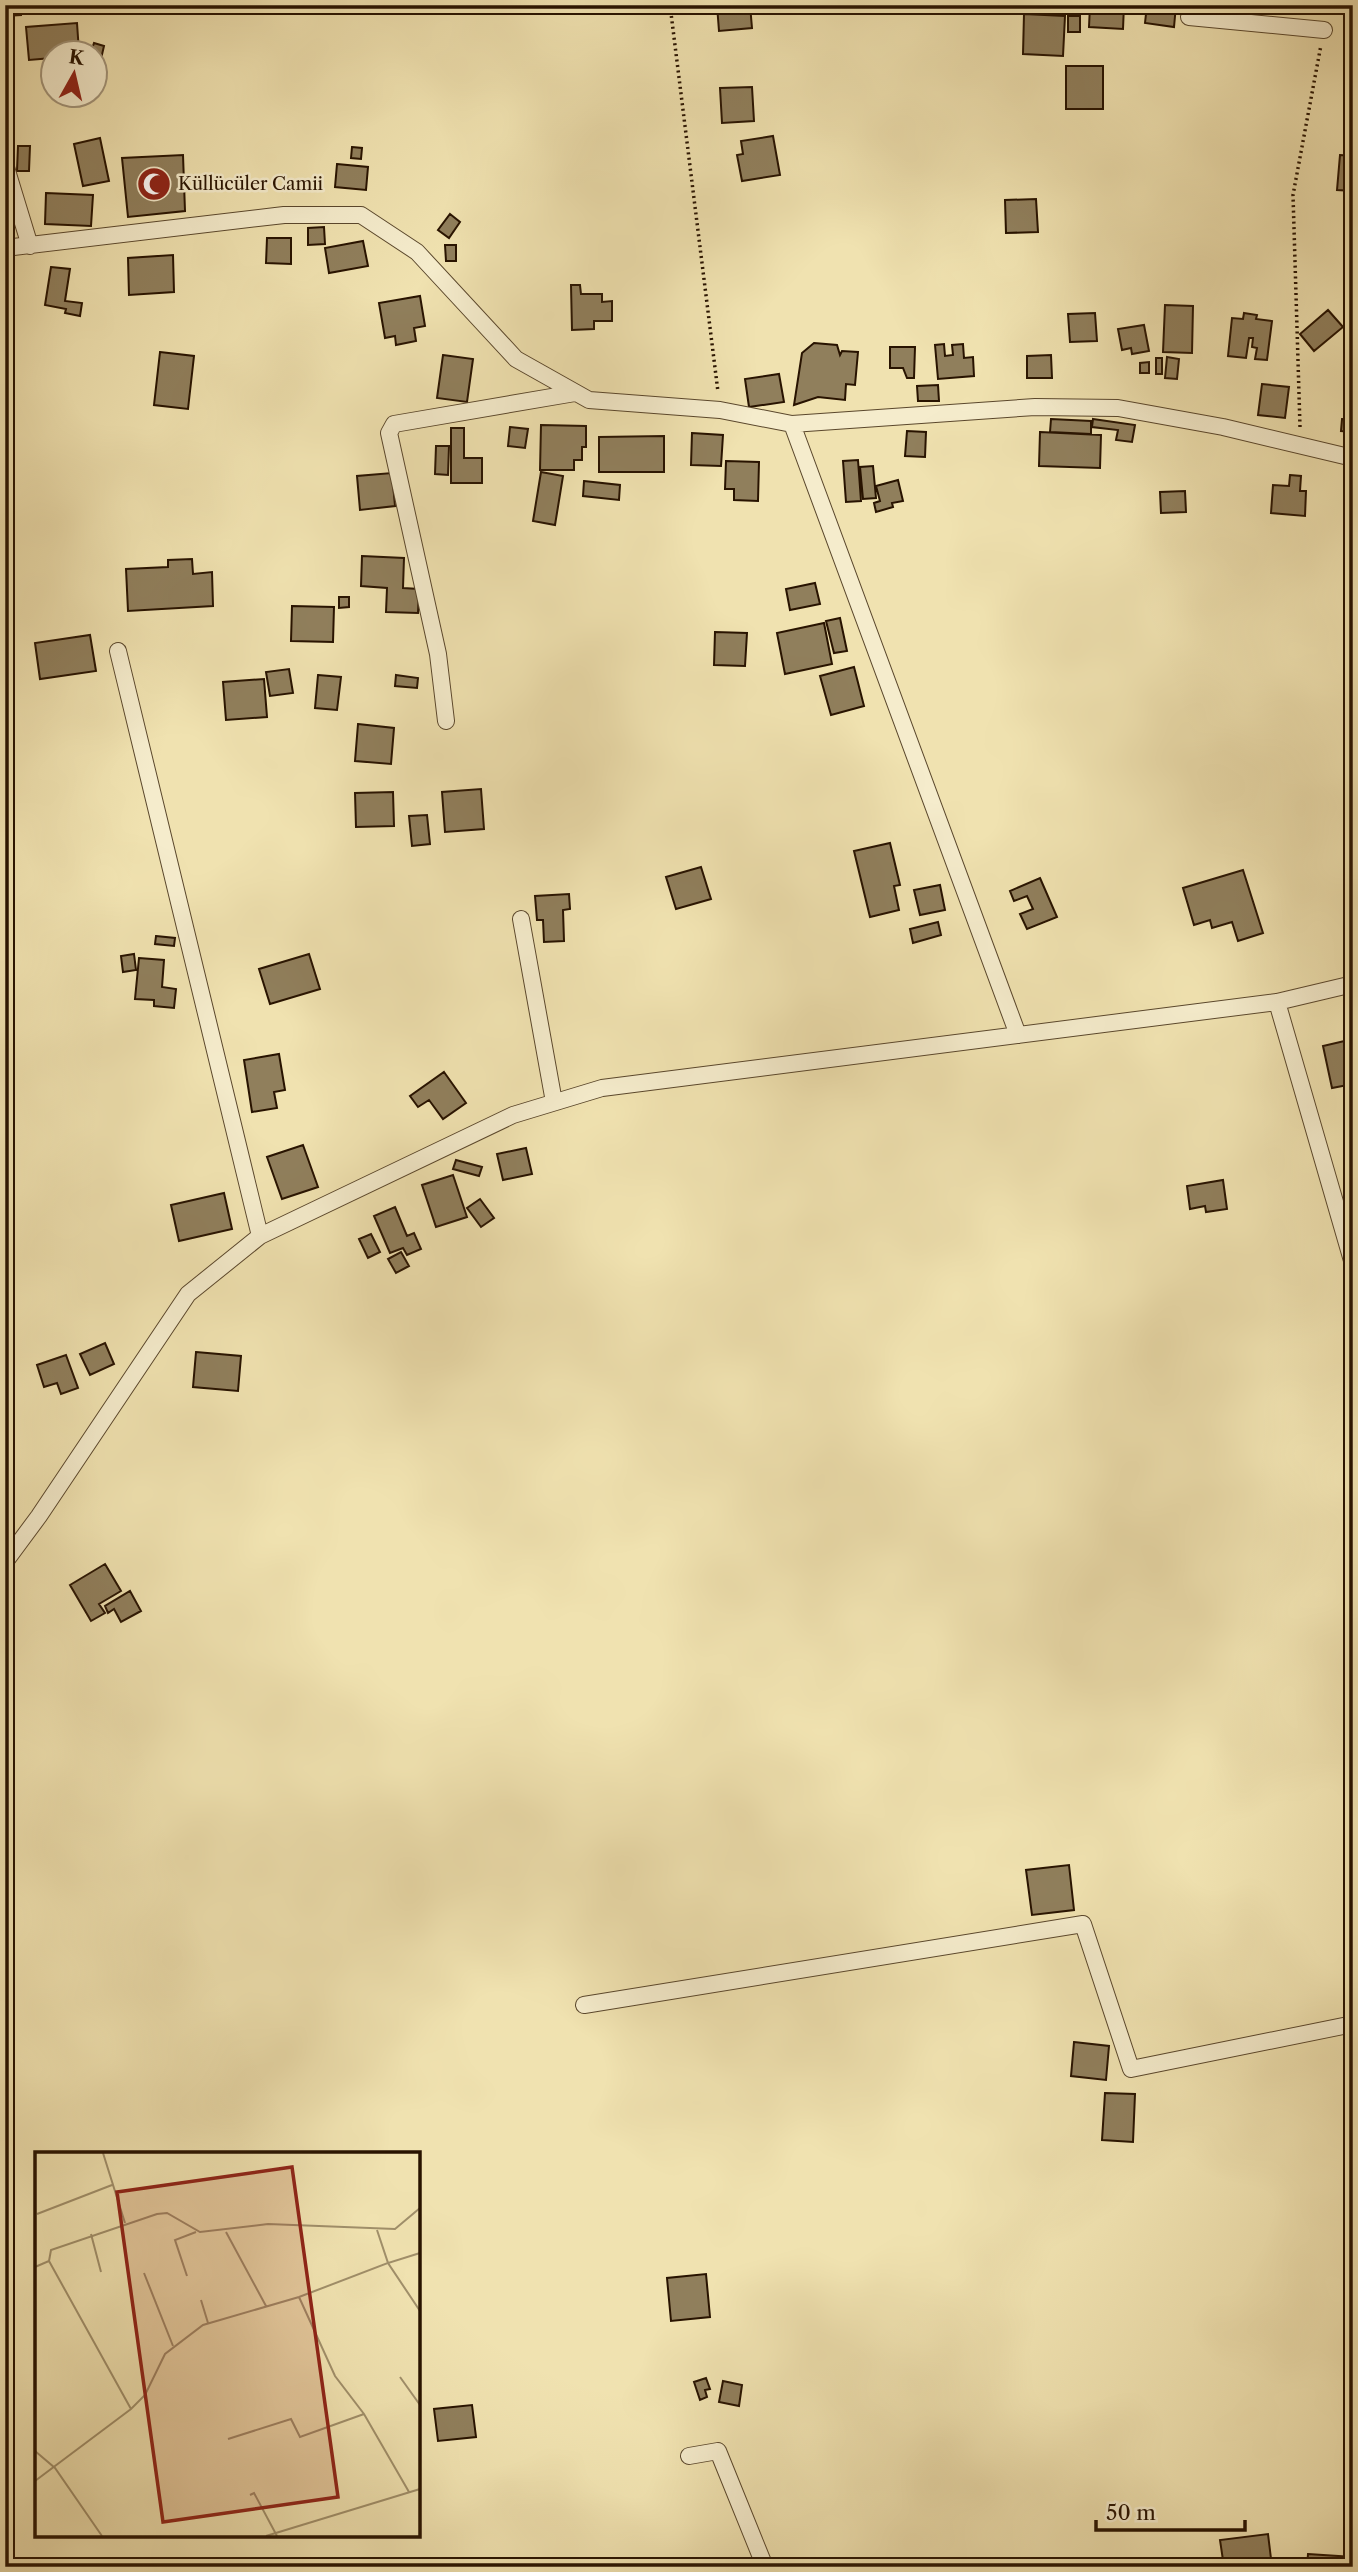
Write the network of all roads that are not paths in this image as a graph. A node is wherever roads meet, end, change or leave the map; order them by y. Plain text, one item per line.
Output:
1 (1189, 17) dead end
2 (1324, 30) road end
3 (5, 164) edge
4 (30, 246) junction
5 (5, 248) edge
6 (575, 393) junction
7 (792, 425) junction
8 (1353, 458) edge
9 (118, 651) dead end
10 (446, 721) dead end
11 (522, 919) dead end
12 (1353, 984) edge
13 (1277, 1002) junction
14 (1017, 1035) junction
15 (554, 1102) junction
16 (260, 1236) junction
17 (1353, 1264) edge
18 (5, 1562) edge
19 (584, 2005) dead end
20 (1353, 2024) edge
21 (689, 2456) dead end
22 (765, 2567) edge

1 - 2 street
3 - 4 street
4 - 5 street
4 - 6 street
6 - 7 street
6 - 10 street
7 - 8 street
7 - 14 street
9 - 16 street
11 - 15 street
12 - 13 street
13 - 14 street
13 - 17 street
14 - 15 street
15 - 16 street
16 - 18 street
19 - 20 street
21 - 22 street

